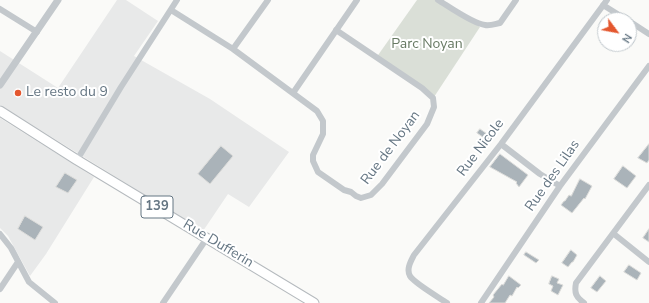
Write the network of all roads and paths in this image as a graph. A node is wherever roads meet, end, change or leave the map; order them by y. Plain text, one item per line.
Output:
1 (58, 0) edge
2 (178, 0) edge
3 (268, 0) edge
4 (357, 0) edge
5 (438, 0) edge
6 (516, 0) edge
7 (605, 3) edge
8 (0, 9) edge
9 (170, 10) junction
10 (616, 12) edge
11 (637, 27) edge
12 (336, 30) junction
13 (37, 32) junction
14 (649, 34) edge
15 (233, 49) junction
16 (649, 66) edge
17 (0, 85) edge
18 (293, 93) junction
19 (0, 111) edge
20 (500, 144) junction
21 (77, 160) junction
22 (649, 185) edge
23 (560, 186) junction
24 (0, 234) edge
25 (614, 234) junction
26 (207, 238) junction
27 (18, 262) junction
28 (649, 262) edge
29 (0, 289) edge
30 (55, 303) edge
31 (163, 303) edge
32 (314, 303) edge
33 (447, 303) edge
34 (481, 303) edge
35 (584, 303) edge

1 - 13 street
2 - 9 street
3 - 15 street
4 - 12 street
5 - 6 street
7 - 10 street
7 - 20 street, Rue Nicole
8 - 13 street
9 - 15 street, Rue de Noyan
9 - 21 street
11 - 14 street
12 - 18 street
12 - 18 street, Rue de Noyan
13 - 17 street
15 - 18 street, Rue de Noyan
16 - 23 street, Rue des Lilas
19 - 21 main road, Rue Dufferin / 139
20 - 23 street
20 - 33 street, Rue Nicole
21 - 26 main road, Rue Dufferin / 139
22 - 25 street
23 - 34 street, Rue des Lilas
24 - 27 street
25 - 28 street
25 - 35 street
26 - 31 street
26 - 32 main road, Rue Dufferin / 139
27 - 29 street
27 - 30 street

